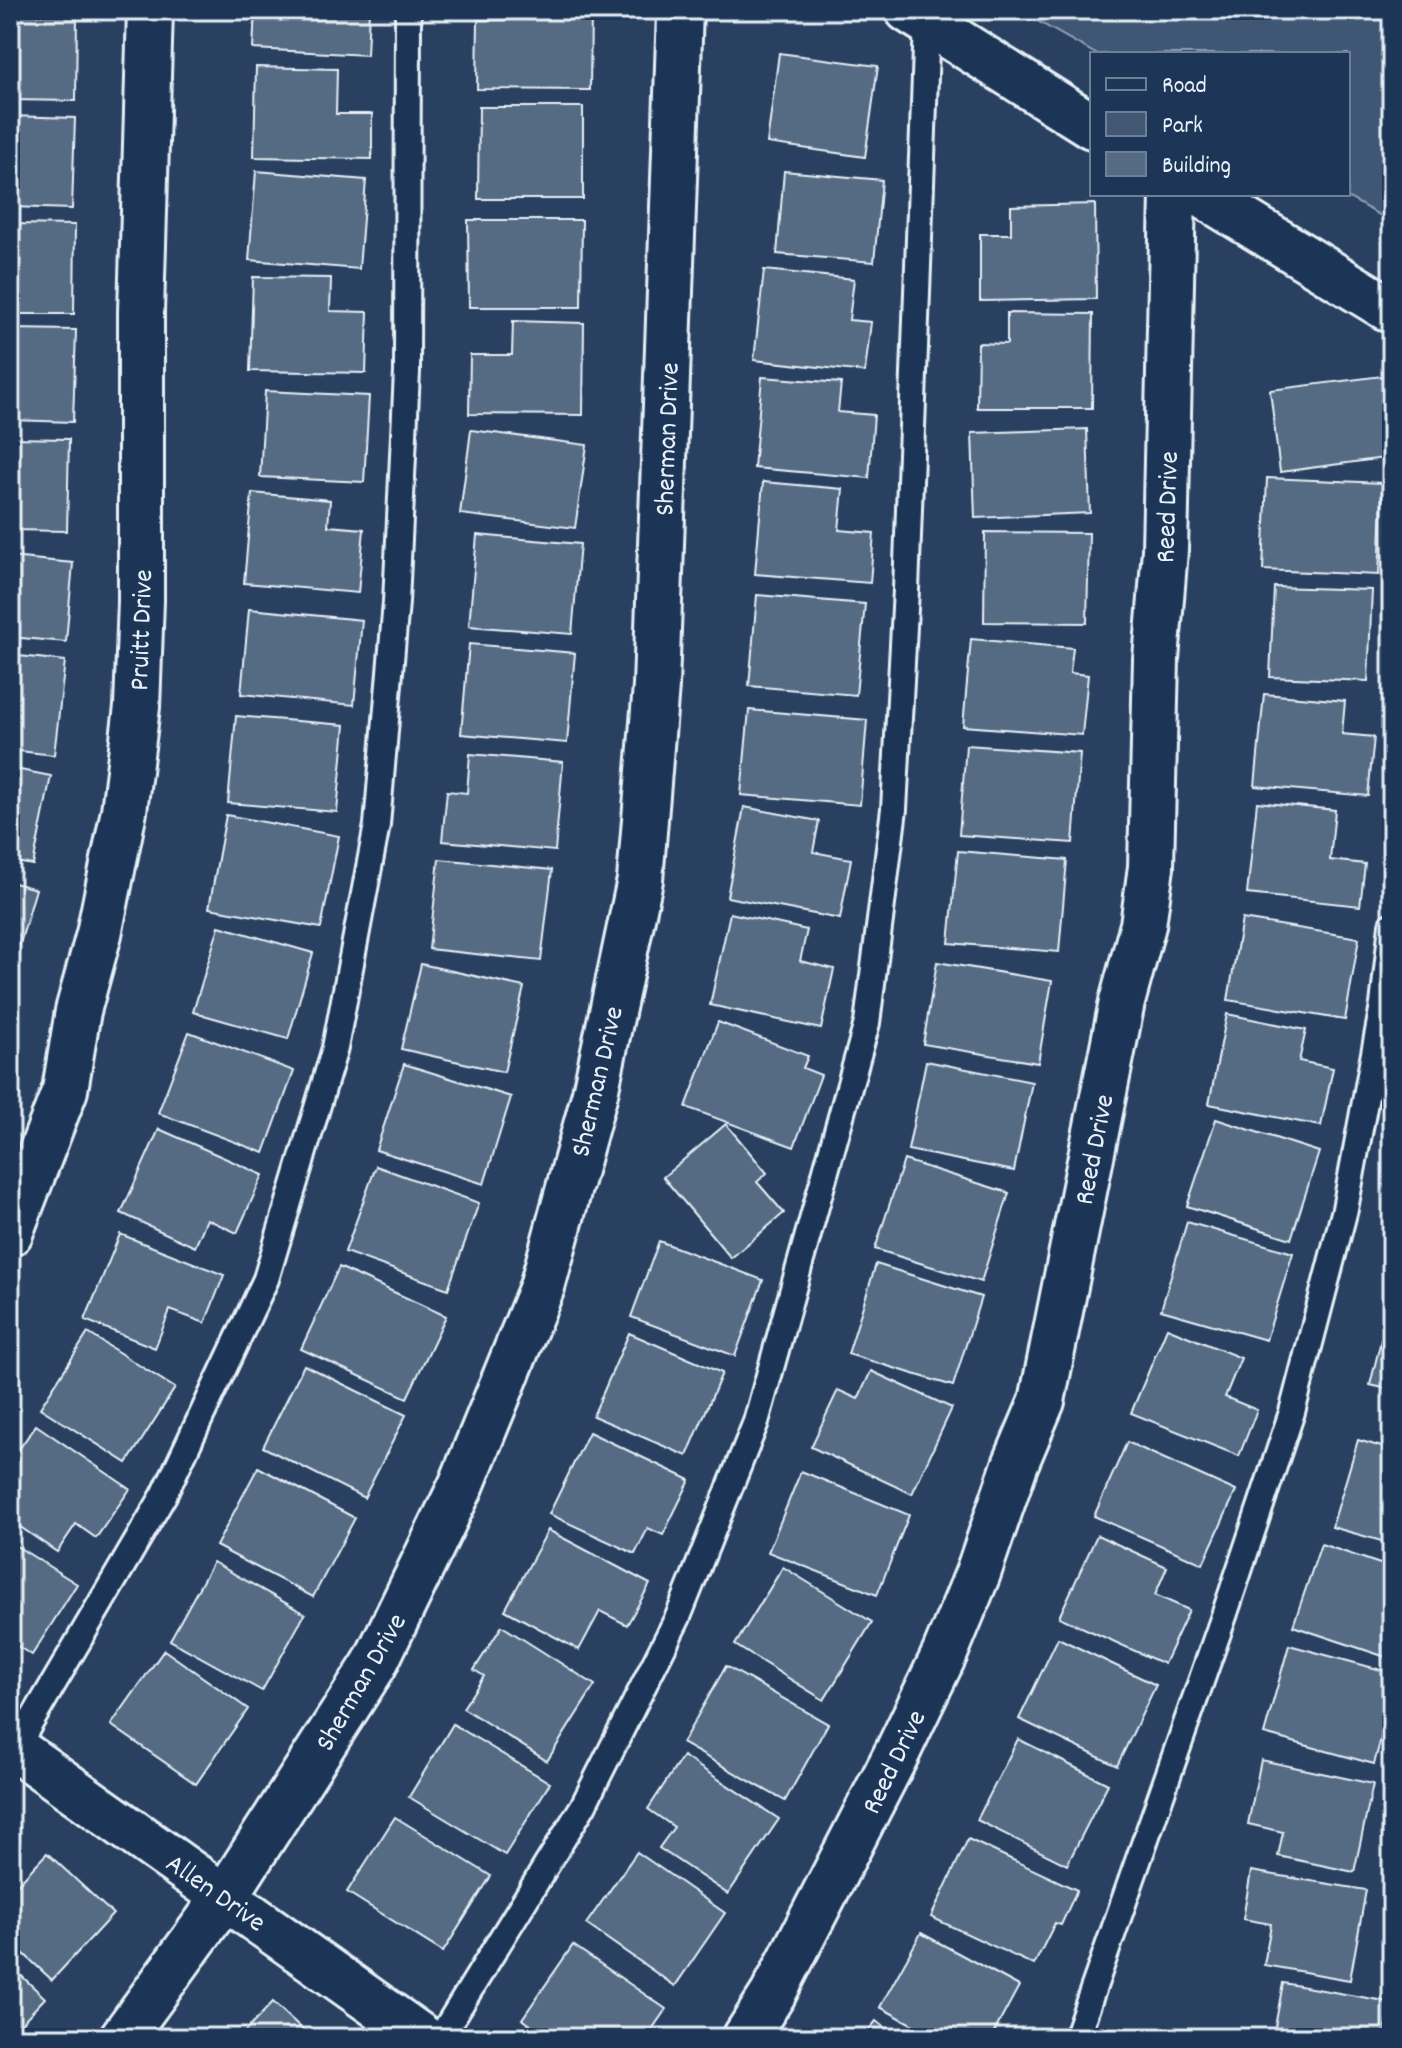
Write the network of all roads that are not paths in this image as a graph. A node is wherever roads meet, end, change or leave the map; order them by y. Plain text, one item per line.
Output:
1 (150, 10) edge
2 (408, 10) edge
3 (680, 10) edge
4 (917, 16) edge
5 (1090, 125) edge
6 (1173, 196) edge
7 (1204, 196) edge
8 (1392, 311) edge
9 (1392, 925) edge
10 (10, 1233) edge
11 (12, 1751) edge
12 (225, 1897) junction
13 (122, 2038) edge
14 (423, 2038) edge
15 (440, 2038) edge
16 (745, 2038) edge
17 (1076, 2038) edge

1 - 10 street, Pruitt Drive
2 - 11 lane
3 - 12 street, Sherman Drive
4 - 5 street
4 - 15 lane
6 - 16 street, Reed Drive
7 - 8 street
9 - 17 lane
11 - 12 street, Allen Drive
12 - 13 street, Sherman Drive
12 - 14 street, Allen Drive

